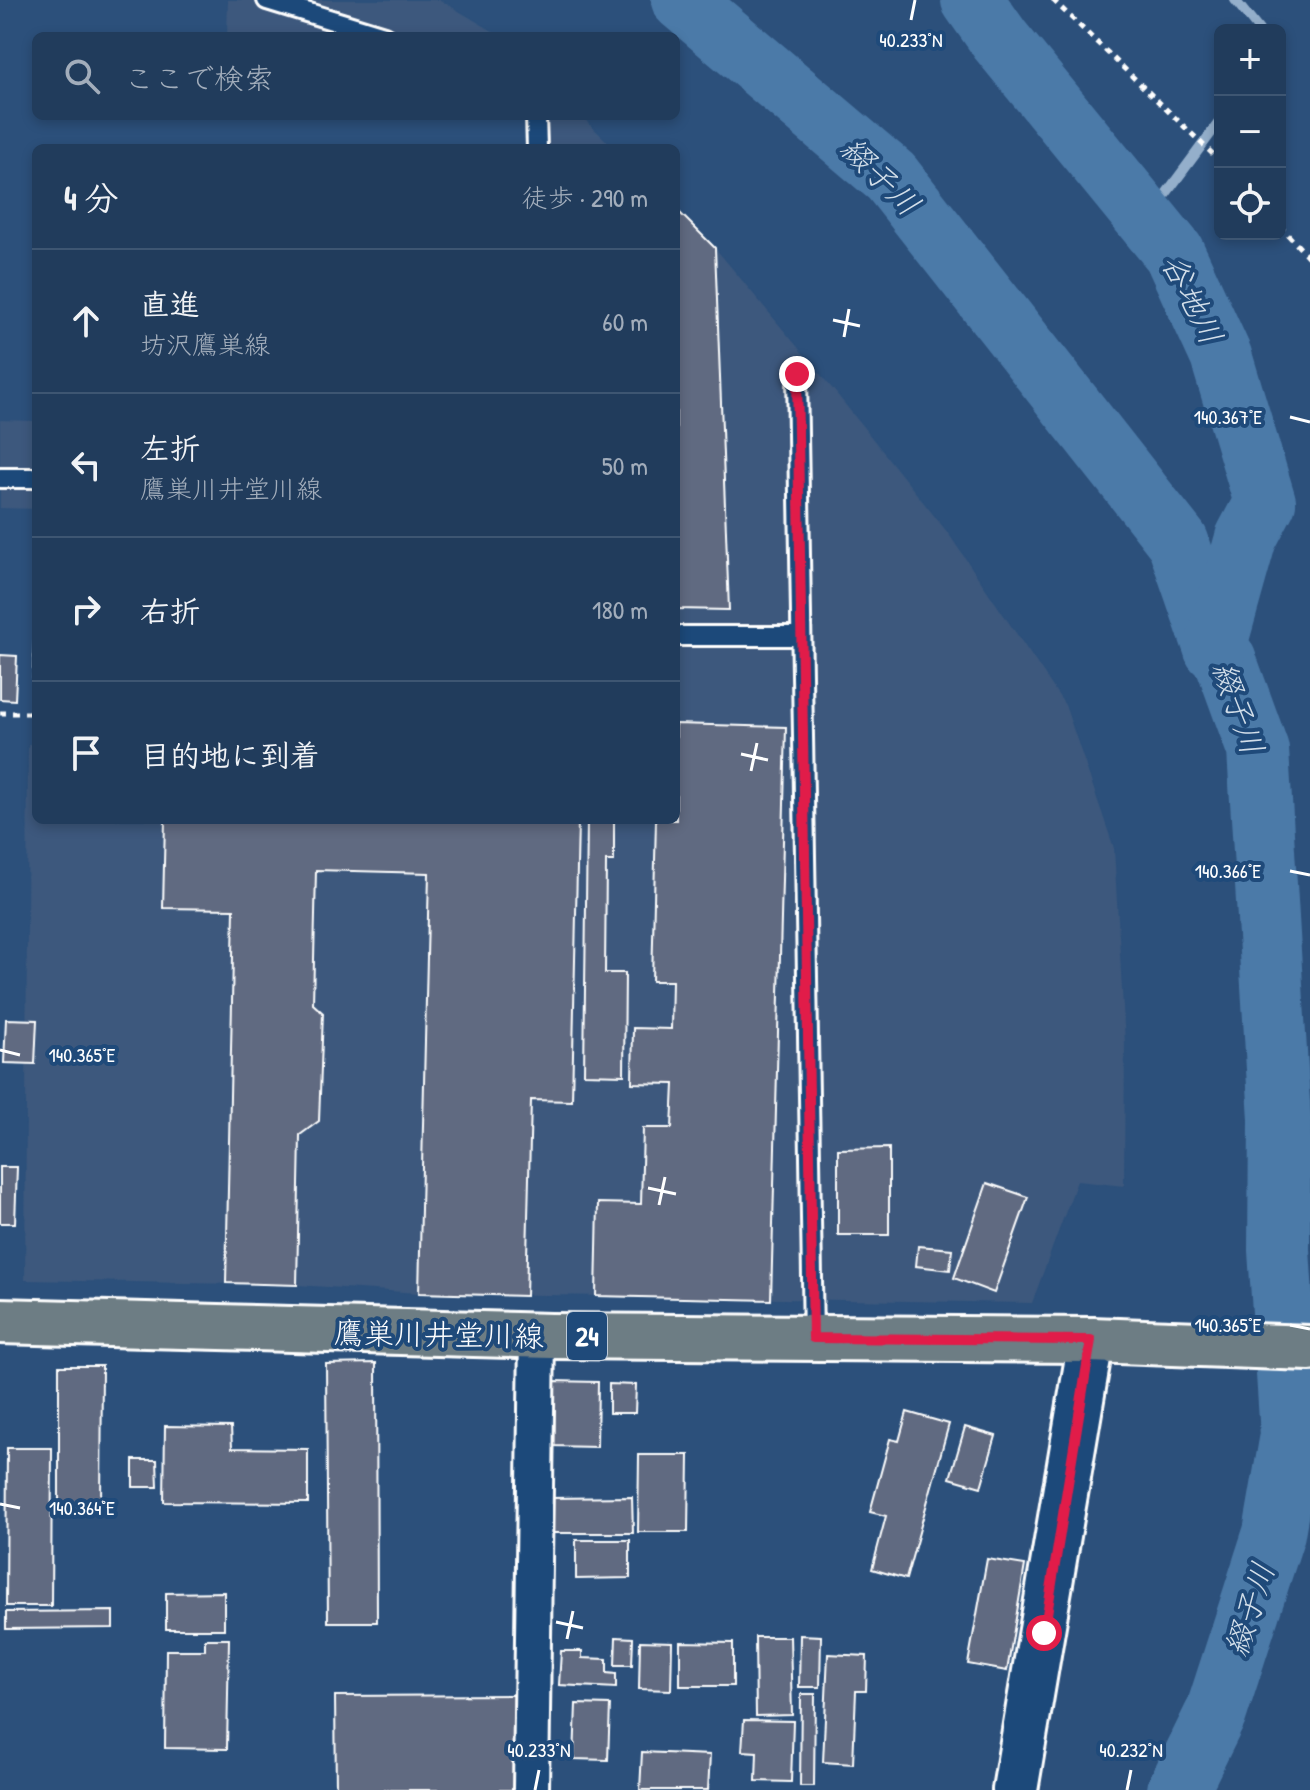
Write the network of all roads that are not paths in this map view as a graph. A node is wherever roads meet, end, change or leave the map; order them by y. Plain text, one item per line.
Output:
1 (267, 0) edge
2 (371, 32) edge
3 (536, 120) edge
4 (537, 144) edge
5 (797, 374) dead end
6 (0, 478) edge
7 (32, 478) edge
8 (680, 636) edge
9 (801, 636) junction
10 (0, 1321) edge
11 (537, 1335) junction
12 (813, 1338) junction
13 (1091, 1340) junction
14 (1310, 1348) edge
15 (531, 1790) edge
16 (1015, 1790) edge

1 - 2 lane
3 - 4 lane
5 - 9 lane
6 - 7 lane
8 - 9 lane
9 - 12 lane
10 - 11 main road, 鷹巣川井堂川線 / 24
11 - 12 main road, 鷹巣川井堂川線 / 24
11 - 15 street
12 - 13 main road, 鷹巣川井堂川線 / 24
13 - 14 main road, 鷹巣川井堂川線 / 24
13 - 16 main road

